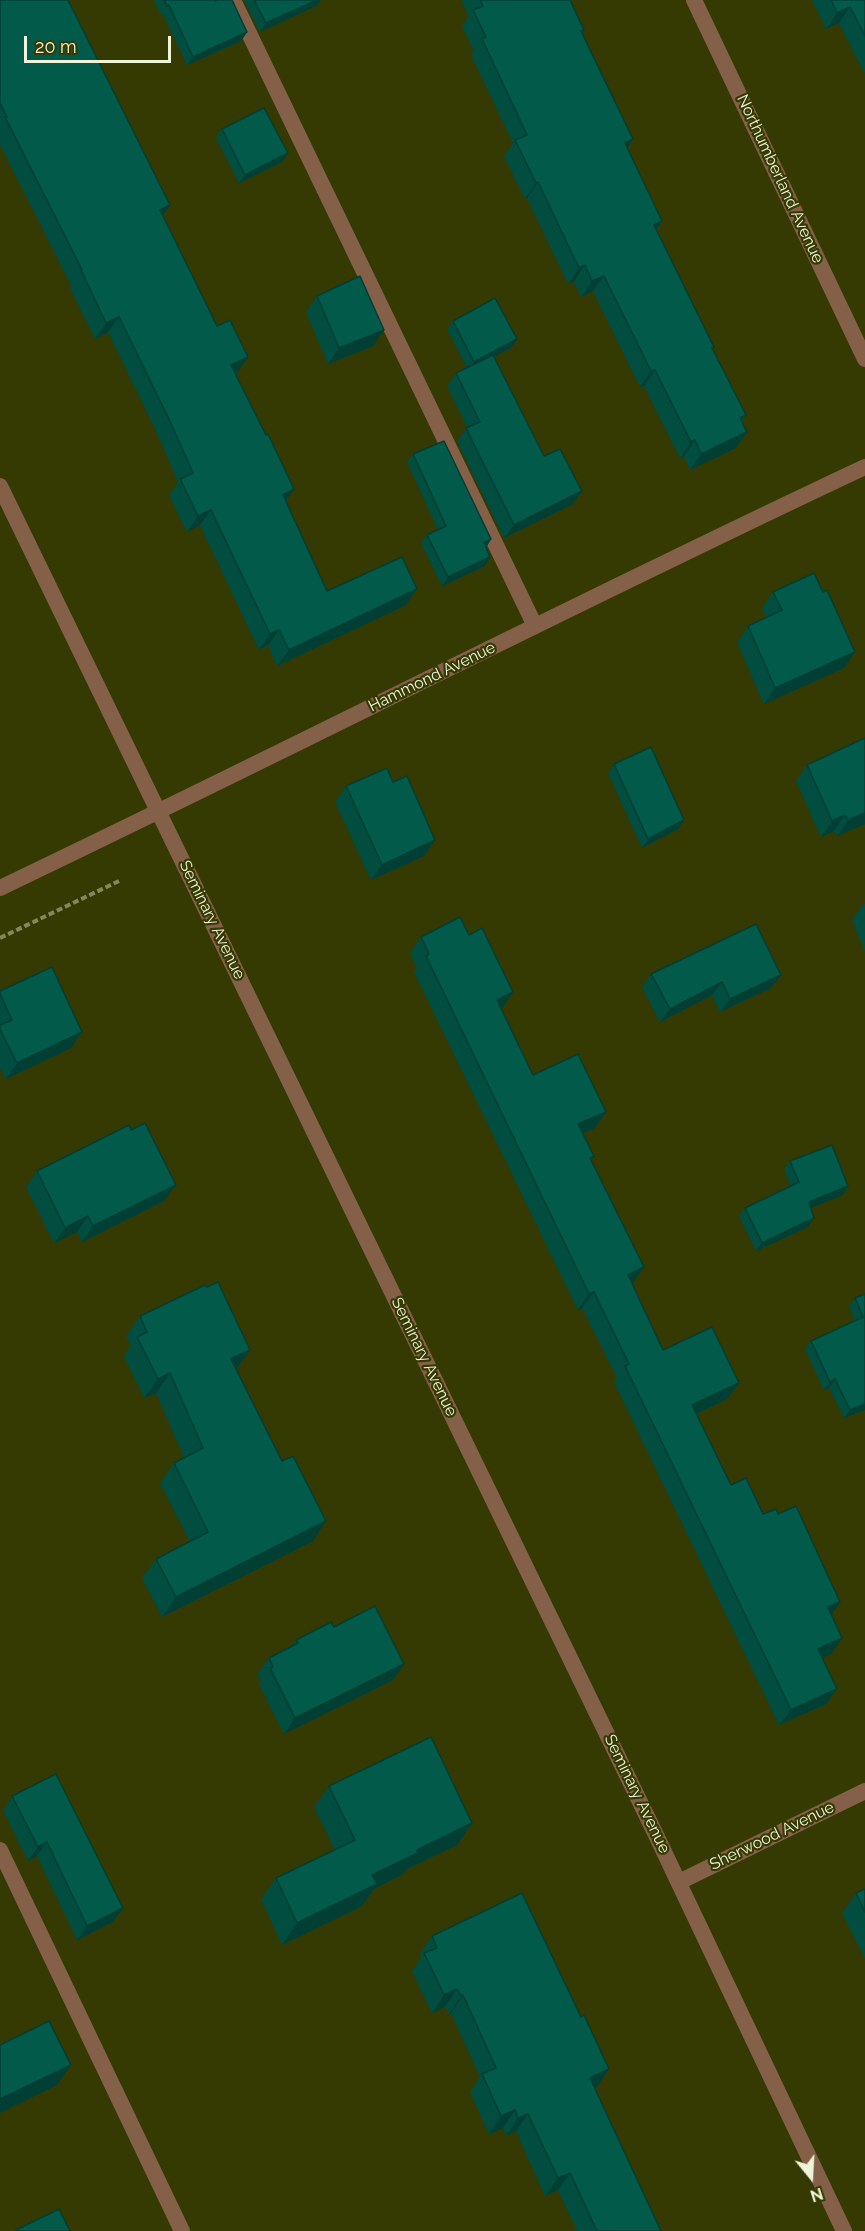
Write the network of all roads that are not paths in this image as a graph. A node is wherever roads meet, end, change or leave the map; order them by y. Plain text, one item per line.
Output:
1 (233, 0) edge
2 (694, 0) edge
3 (865, 359) edge
4 (865, 467) edge
5 (0, 486) edge
6 (535, 626) junction
7 (160, 812) junction
8 (0, 888) edge
9 (865, 1791) edge
10 (0, 1850) edge
11 (679, 1882) junction
12 (182, 2231) edge
13 (844, 2231) edge

1 - 6 street
2 - 3 street, Northumberland Avenue
4 - 6 street, Hammond Avenue
5 - 7 street, Seminary Avenue
6 - 7 street, Hammond Avenue
7 - 8 street, Hammond Avenue
7 - 11 street, Seminary Avenue
9 - 11 street, Sherwood Avenue
10 - 12 street
11 - 13 street, Seminary Avenue

